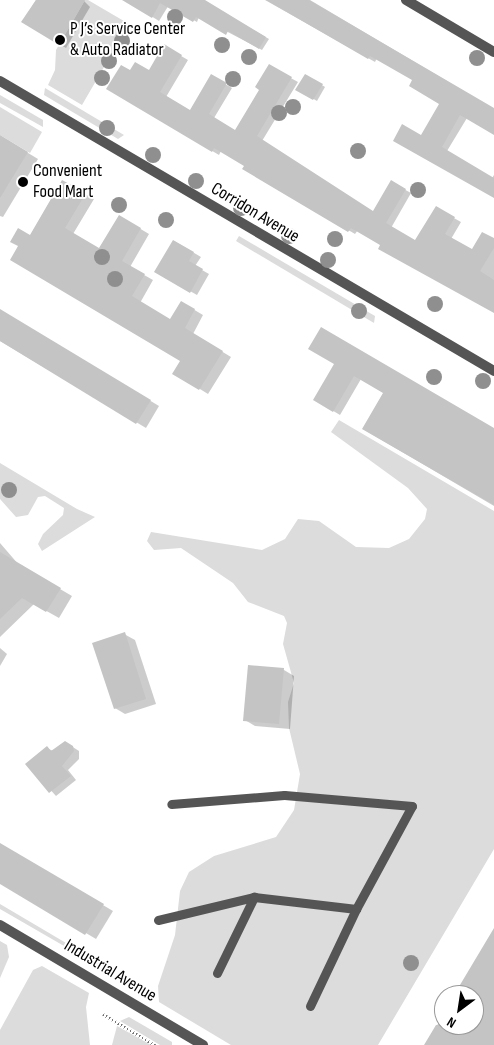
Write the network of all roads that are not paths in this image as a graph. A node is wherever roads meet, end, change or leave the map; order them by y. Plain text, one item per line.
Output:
1 (406, 0) edge
2 (494, 52) edge
3 (0, 81) edge
4 (494, 371) edge
5 (171, 804) dead end
6 (254, 897) junction
7 (356, 909) junction
8 (158, 920) dead end
9 (0, 925) edge
10 (217, 973) dead end
11 (310, 1006) dead end
12 (203, 1045) edge

1 - 2 street
3 - 4 street, Corridon Avenue
5 - 7 lane
6 - 7 lane
6 - 8 lane
6 - 10 lane
7 - 11 lane
9 - 12 street, Industrial Avenue

